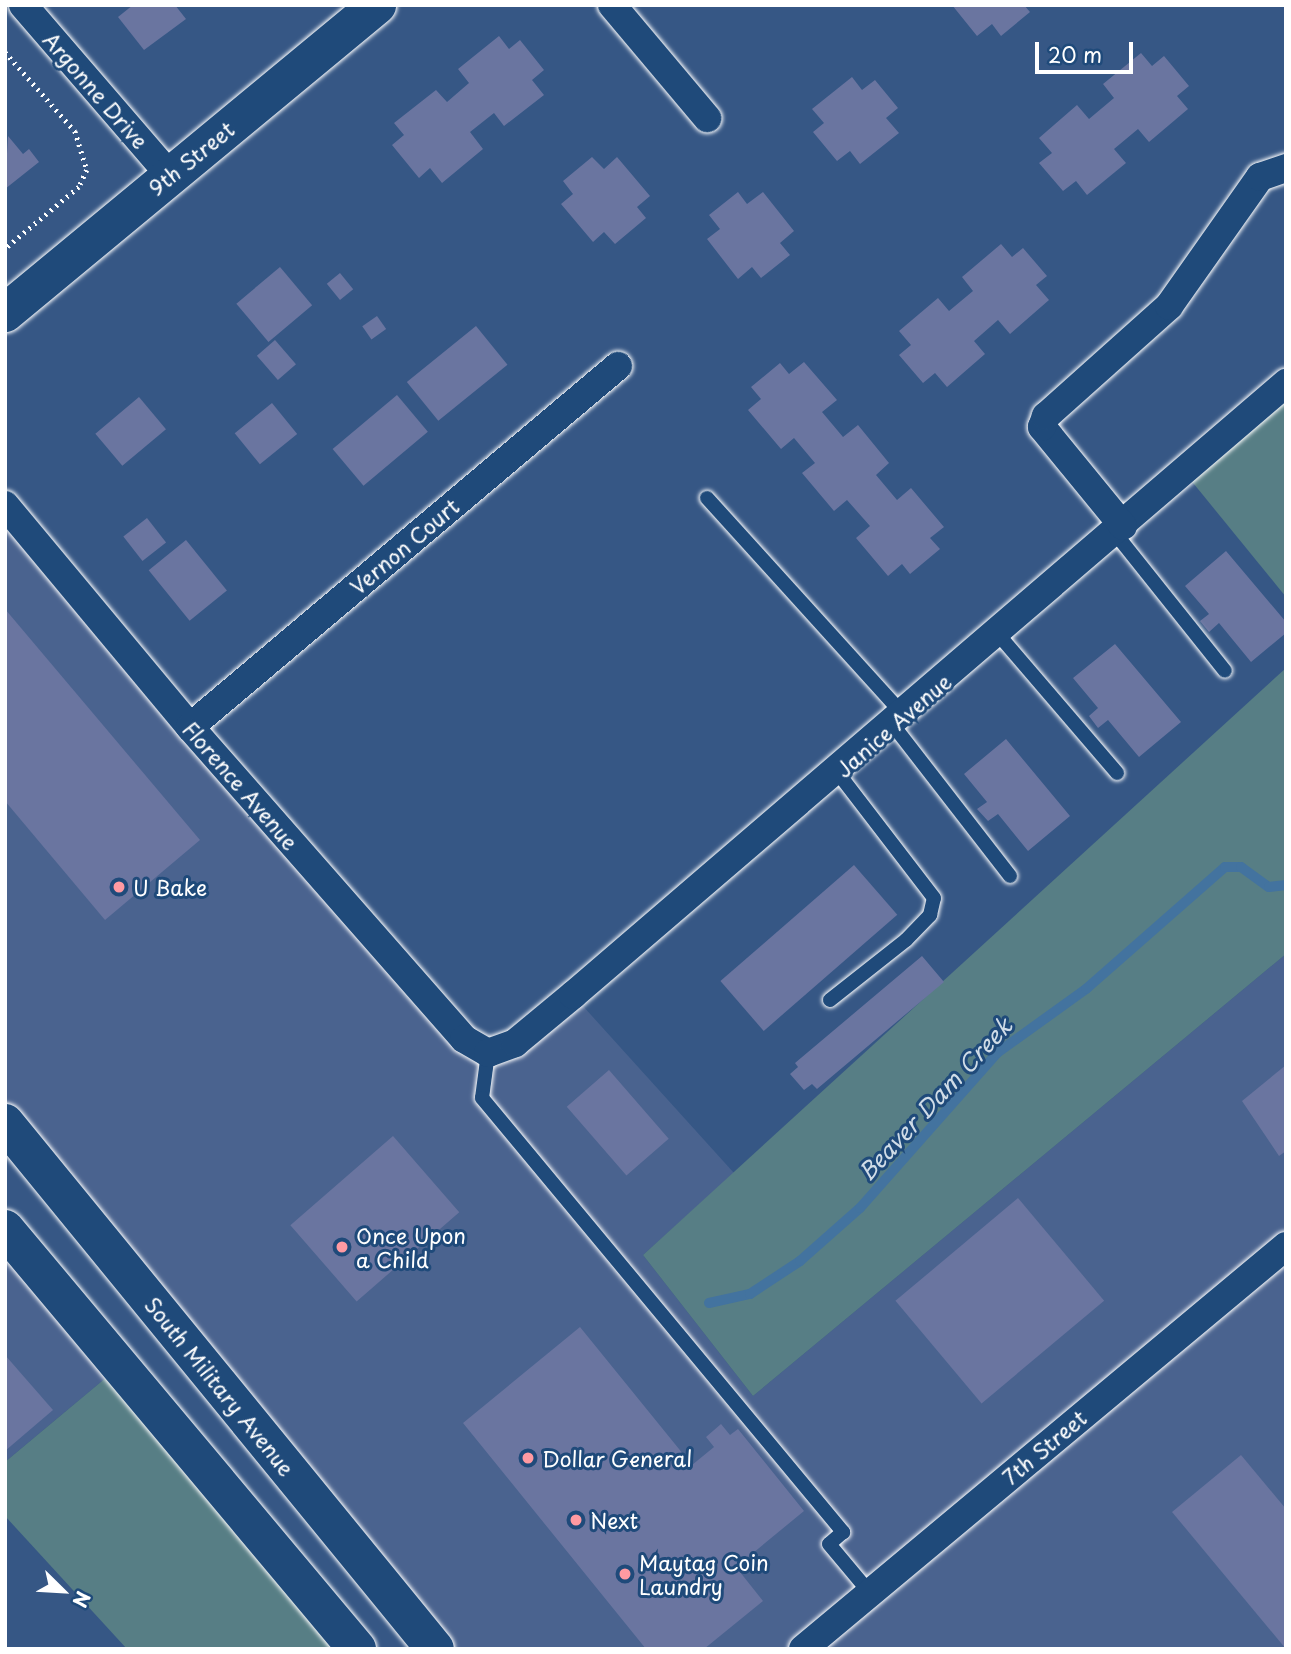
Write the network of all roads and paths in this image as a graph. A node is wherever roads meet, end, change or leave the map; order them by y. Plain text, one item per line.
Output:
1 (23, 5) edge
2 (377, 5) edge
3 (612, 5) edge
4 (5, 52) edge
5 (707, 118) dead end
6 (1286, 168) edge
7 (169, 174) junction
8 (5, 249) edge
9 (5, 313) edge
10 (618, 366) dead end
11 (1286, 383) edge
12 (708, 498) dead end
13 (5, 505) edge
14 (1119, 530) junction
15 (998, 634) junction
16 (1225, 671) dead end
17 (899, 720) junction
18 (190, 727) junction
19 (838, 773) junction
20 (1117, 773) dead end
21 (1010, 876) dead end
22 (830, 1000) dead end
23 (488, 1053) junction
24 (5, 1123) edge
25 (5, 1229) edge
26 (1286, 1246) edge
27 (870, 1593) junction
28 (357, 1649) edge
29 (435, 1649) edge
30 (803, 1649) edge

1 - 7 street, Argonne Drive
2 - 7 main road, 9th Street
3 - 5 street
4 - 8 path
6 - 14 street
7 - 9 main road, 9th Street
10 - 18 street, Vernon Court
11 - 14 street, Janice Avenue
12 - 17 lane
13 - 18 street, Florence Avenue
14 - 15 street, Janice Avenue
14 - 16 lane
15 - 17 street, Janice Avenue
15 - 20 lane
17 - 19 street, Janice Avenue
17 - 21 lane
18 - 23 street, Florence Avenue
19 - 22 lane
19 - 23 street, Janice Avenue
23 - 27 lane
24 - 29 main road, South Military Avenue
25 - 28 main road
26 - 27 street, 7th Street
27 - 30 street, 7th Street

